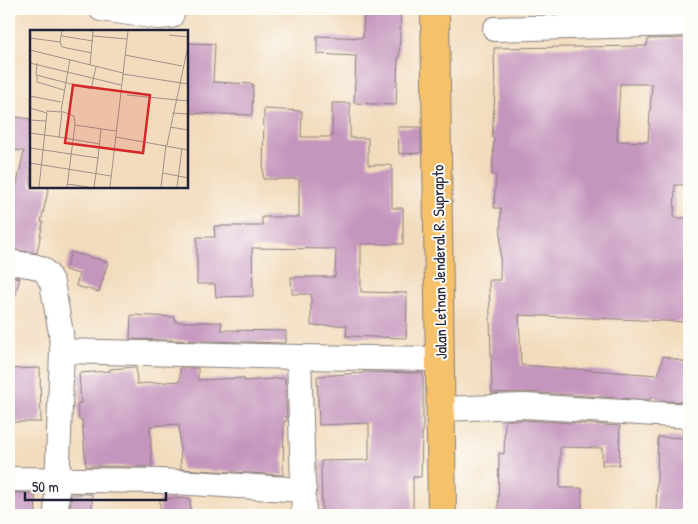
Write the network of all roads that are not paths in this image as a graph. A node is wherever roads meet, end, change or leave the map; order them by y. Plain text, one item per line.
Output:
1 (101, 9) edge
2 (174, 9) edge
3 (435, 9) edge
4 (689, 24) edge
5 (495, 29) dead end
6 (9, 262) edge
7 (62, 351) junction
8 (299, 358) junction
9 (440, 359) junction
10 (441, 409) junction
11 (689, 416) edge
12 (9, 479) edge
13 (57, 480) junction
14 (304, 490) junction
15 (56, 515) edge
16 (304, 515) edge
17 (442, 515) edge

1 - 2 street
3 - 9 main road, Jalan Letnan Jenderal R. Suprapto
4 - 5 street
6 - 7 street
7 - 8 street
7 - 13 street
8 - 9 street
8 - 14 street
9 - 10 main road, Jalan Letnan Jenderal R. Suprapto
10 - 11 street
10 - 17 main road, Jalan Letnan Jenderal R. Suprapto
12 - 13 street
13 - 14 street
13 - 15 street
14 - 16 street

